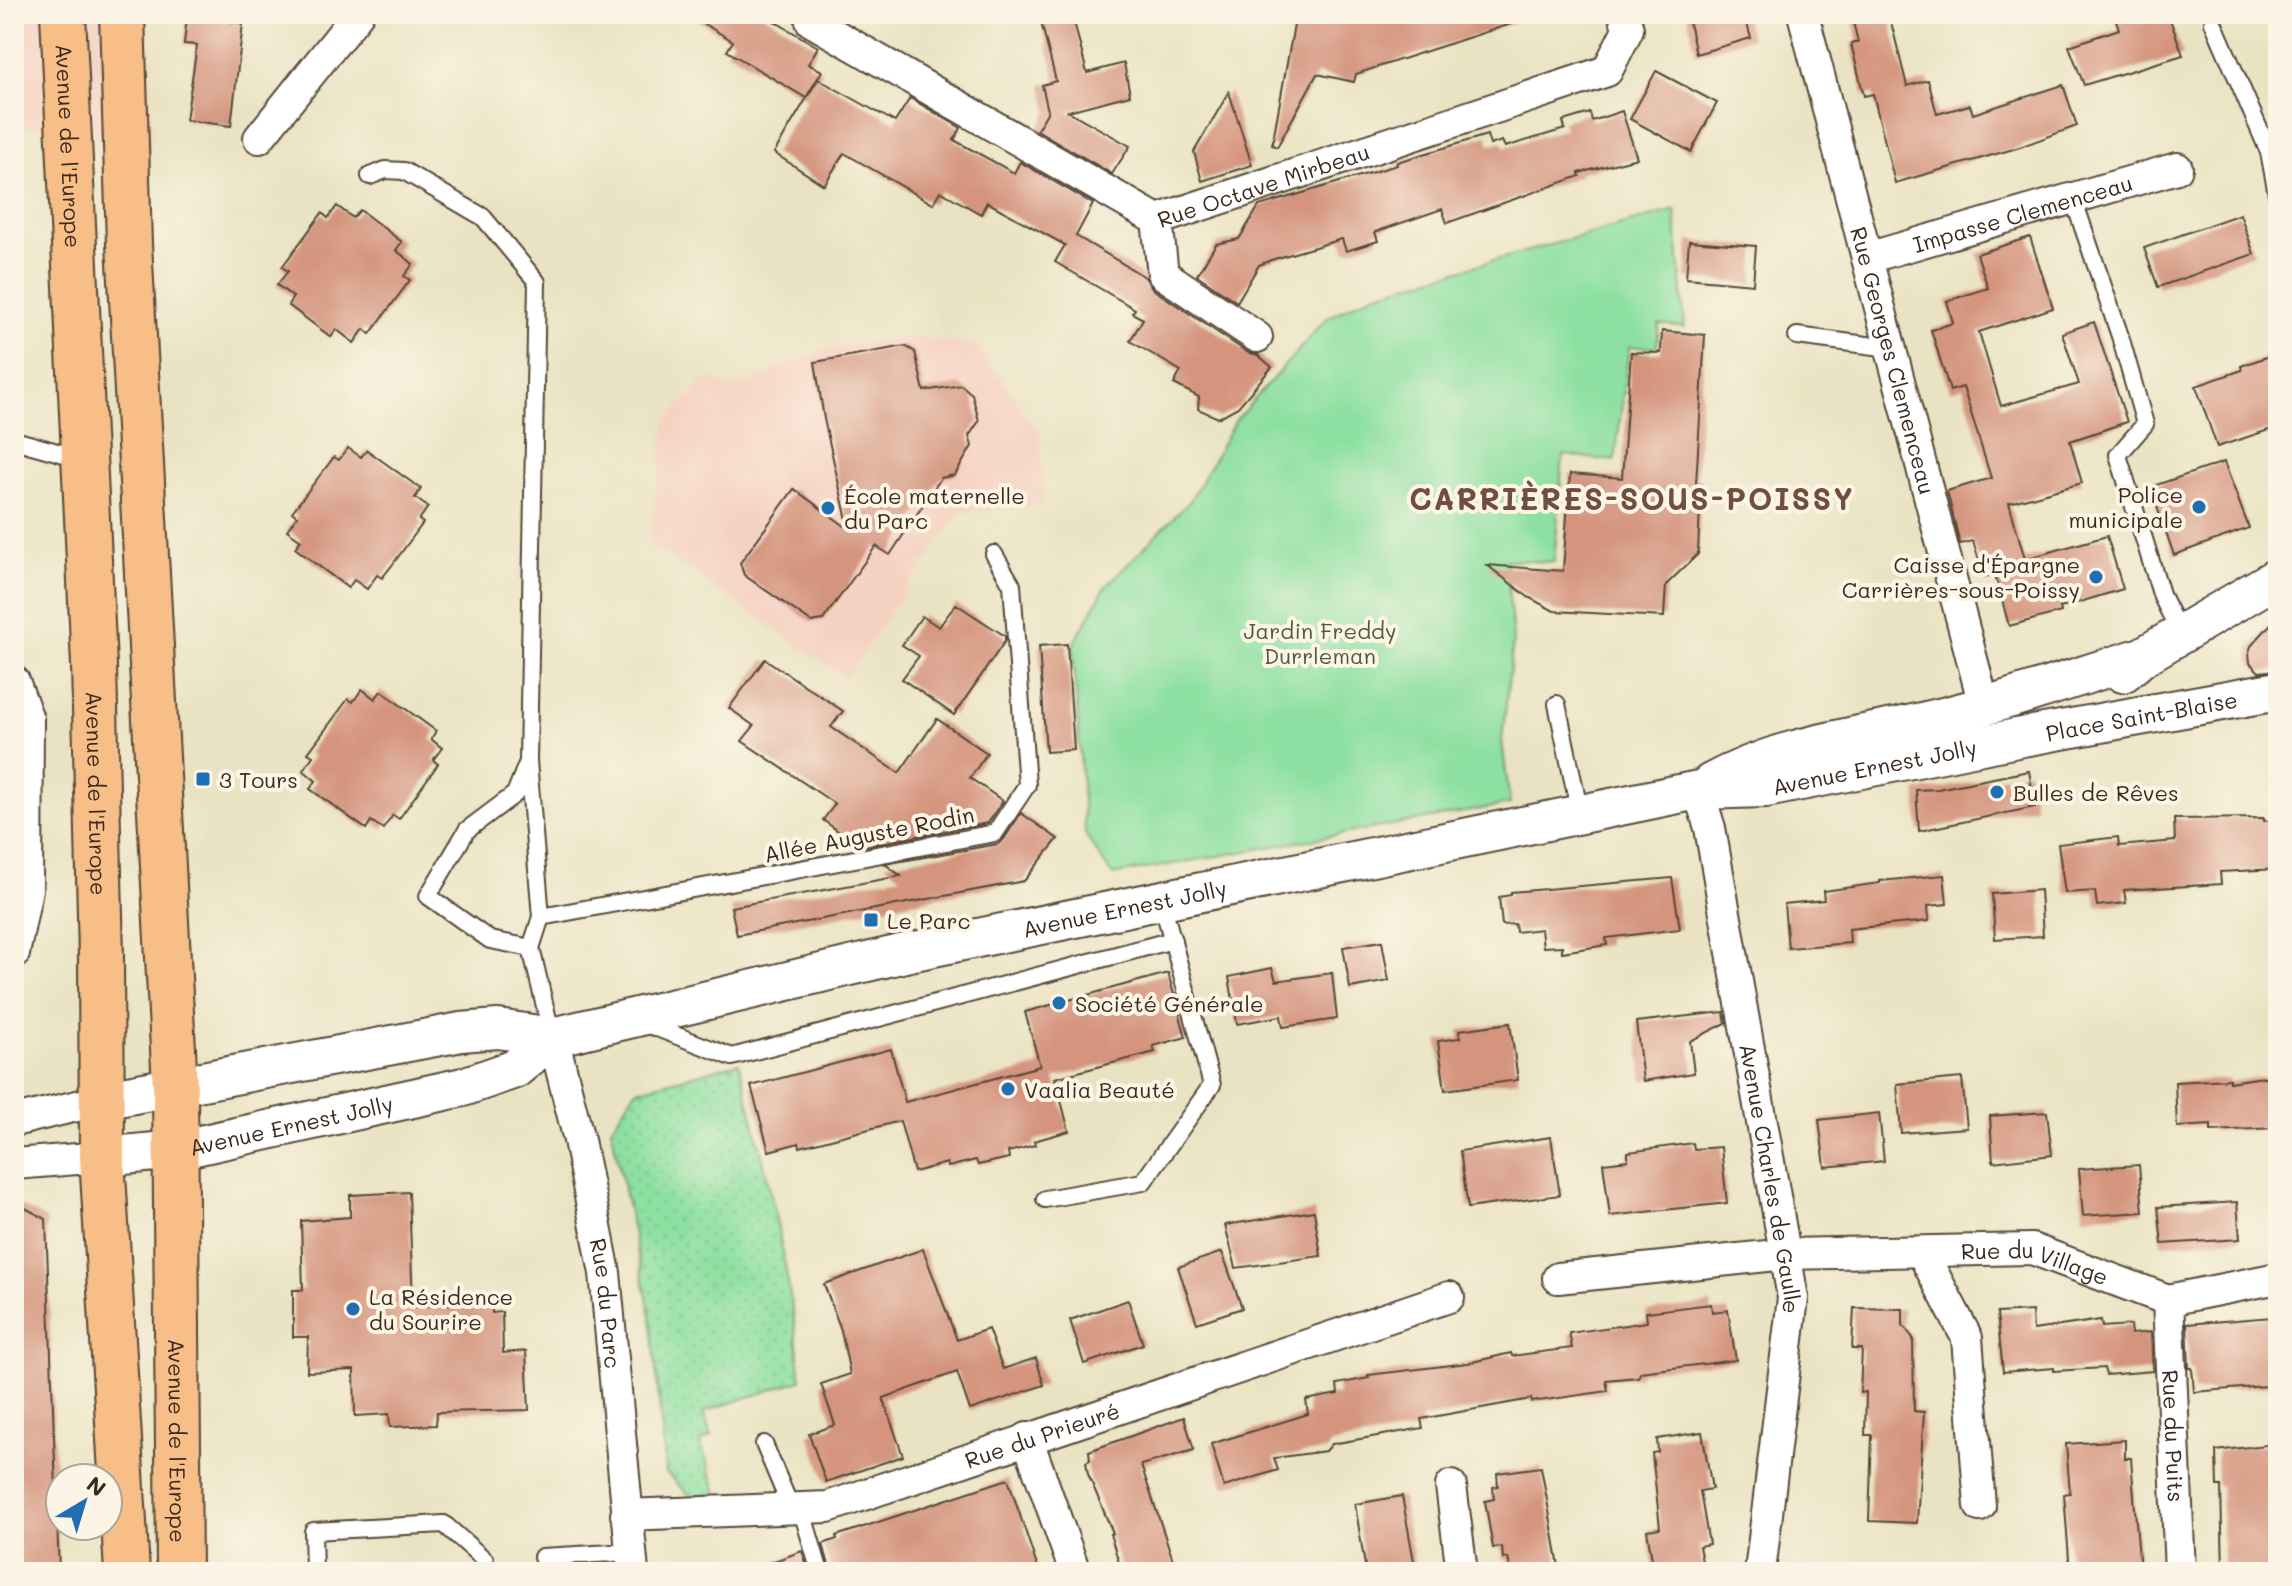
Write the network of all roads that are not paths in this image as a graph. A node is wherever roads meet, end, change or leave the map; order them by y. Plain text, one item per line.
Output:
1 (63, 14) edge
2 (122, 14) edge
3 (358, 14) edge
4 (810, 14) edge
5 (1624, 14) edge
6 (1803, 14) edge
7 (2213, 22) dead end
8 (259, 138) dead end
9 (2177, 168) dead end
10 (370, 176) dead end
11 (2073, 198) junction
12 (2278, 199) edge
13 (1157, 220) junction
14 (1867, 258) junction
15 (1797, 336) dead end
16 (1257, 337) dead end
17 (1890, 348) junction
18 (14, 440) edge
19 (83, 459) junction
20 (994, 554) dead end
21 (2278, 577) edge
22 (2181, 635) junction
23 (2142, 657) junction
24 (14, 681) edge
25 (2278, 691) edge
26 (1557, 704) dead end
27 (1989, 724) junction
28 (2049, 732) junction
29 (528, 761) junction
30 (1698, 790) junction
31 (1580, 814) junction
32 (1162, 902) junction
33 (541, 917) junction
34 (1173, 940) junction
35 (531, 948) junction
36 (14, 954) edge
37 (631, 1018) junction
38 (553, 1037) junction
39 (175, 1086) junction
40 (102, 1100) junction
41 (14, 1121) edge
42 (177, 1150) junction
43 (102, 1157) junction
44 (14, 1164) edge
45 (1045, 1199) dead end
46 (1922, 1252) junction
47 (1786, 1254) junction
48 (1558, 1278) dead end
49 (2278, 1278) edge
50 (1449, 1297) dead end
51 (2168, 1300) junction
52 (1027, 1438) junction
53 (764, 1444) dead end
54 (1451, 1486) dead end
55 (1980, 1506) dead end
56 (796, 1508) junction
57 (626, 1515) junction
58 (542, 1557) dead end
59 (485, 1560) dead end
60 (631, 1562) edge
61 (127, 1572) edge
62 (179, 1572) edge
63 (314, 1572) edge
64 (820, 1572) edge
65 (1075, 1572) edge
66 (1462, 1572) edge
67 (1760, 1572) edge
68 (2180, 1572) edge

1 - 19 main road, Avenue de l'Europe
2 - 39 main road, Avenue de l'Europe
3 - 8 street
4 - 13 street, Rue Octave Mirbeau
5 - 13 street, Rue Octave Mirbeau
6 - 14 street, Rue Georges Clemenceau
7 - 12 lane
9 - 11 street, Impasse Clemenceau
10 - 29 lane
11 - 14 street, Impasse Clemenceau
11 - 22 lane
13 - 16 street
14 - 17 street, Rue Georges Clemenceau
15 - 17 lane
17 - 27 street, Rue Georges Clemenceau
18 - 19 lane
19 - 40 main road, Avenue de l'Europe
20 - 33 lane, Allée Auguste Rodin
21 - 22 street
22 - 23 street
23 - 27 street, Place Saint-Blaise
23 - 28 street, Place Saint-Blaise
24 - 36 street
25 - 28 street, Place Saint-Blaise
26 - 31 lane
27 - 28 street, Avenue Ernest Jolly
27 - 30 street, Avenue Ernest Jolly
29 - 33 lane
29 - 35 lane
30 - 31 street, Avenue Ernest Jolly
30 - 47 street, Avenue Charles de Gaulle
31 - 32 street, Avenue Ernest Jolly
32 - 34 lane
32 - 37 street, Avenue Ernest Jolly
33 - 35 lane
34 - 37 lane
34 - 45 lane
35 - 38 lane
37 - 38 street, Avenue Ernest Jolly
38 - 39 street, Avenue Ernest Jolly
38 - 42 street, Avenue Ernest Jolly
38 - 57 street, Rue du Parc
39 - 40 street, Avenue Ernest Jolly
39 - 42 main road, Avenue de l'Europe
40 - 41 street, Avenue Ernest Jolly
40 - 43 main road, Avenue de l'Europe
42 - 43 street, Avenue Ernest Jolly
42 - 62 main road, Avenue de l'Europe
43 - 44 street, Avenue Ernest Jolly
43 - 61 main road, Avenue de l'Europe
46 - 47 street, Rue du Village
46 - 51 street, Rue du Village
46 - 55 street
47 - 48 street, Rue du Village
47 - 67 street, Avenue Charles de Gaulle
49 - 51 street
50 - 52 street, Rue du Prieuré
51 - 68 street, Rue du Puits
52 - 56 street, Rue du Prieuré
52 - 65 street
53 - 56 lane
54 - 66 street
56 - 57 street, Rue du Prieuré
56 - 64 lane
57 - 60 street, Rue du Parc
58 - 60 lane
59 - 63 lane

